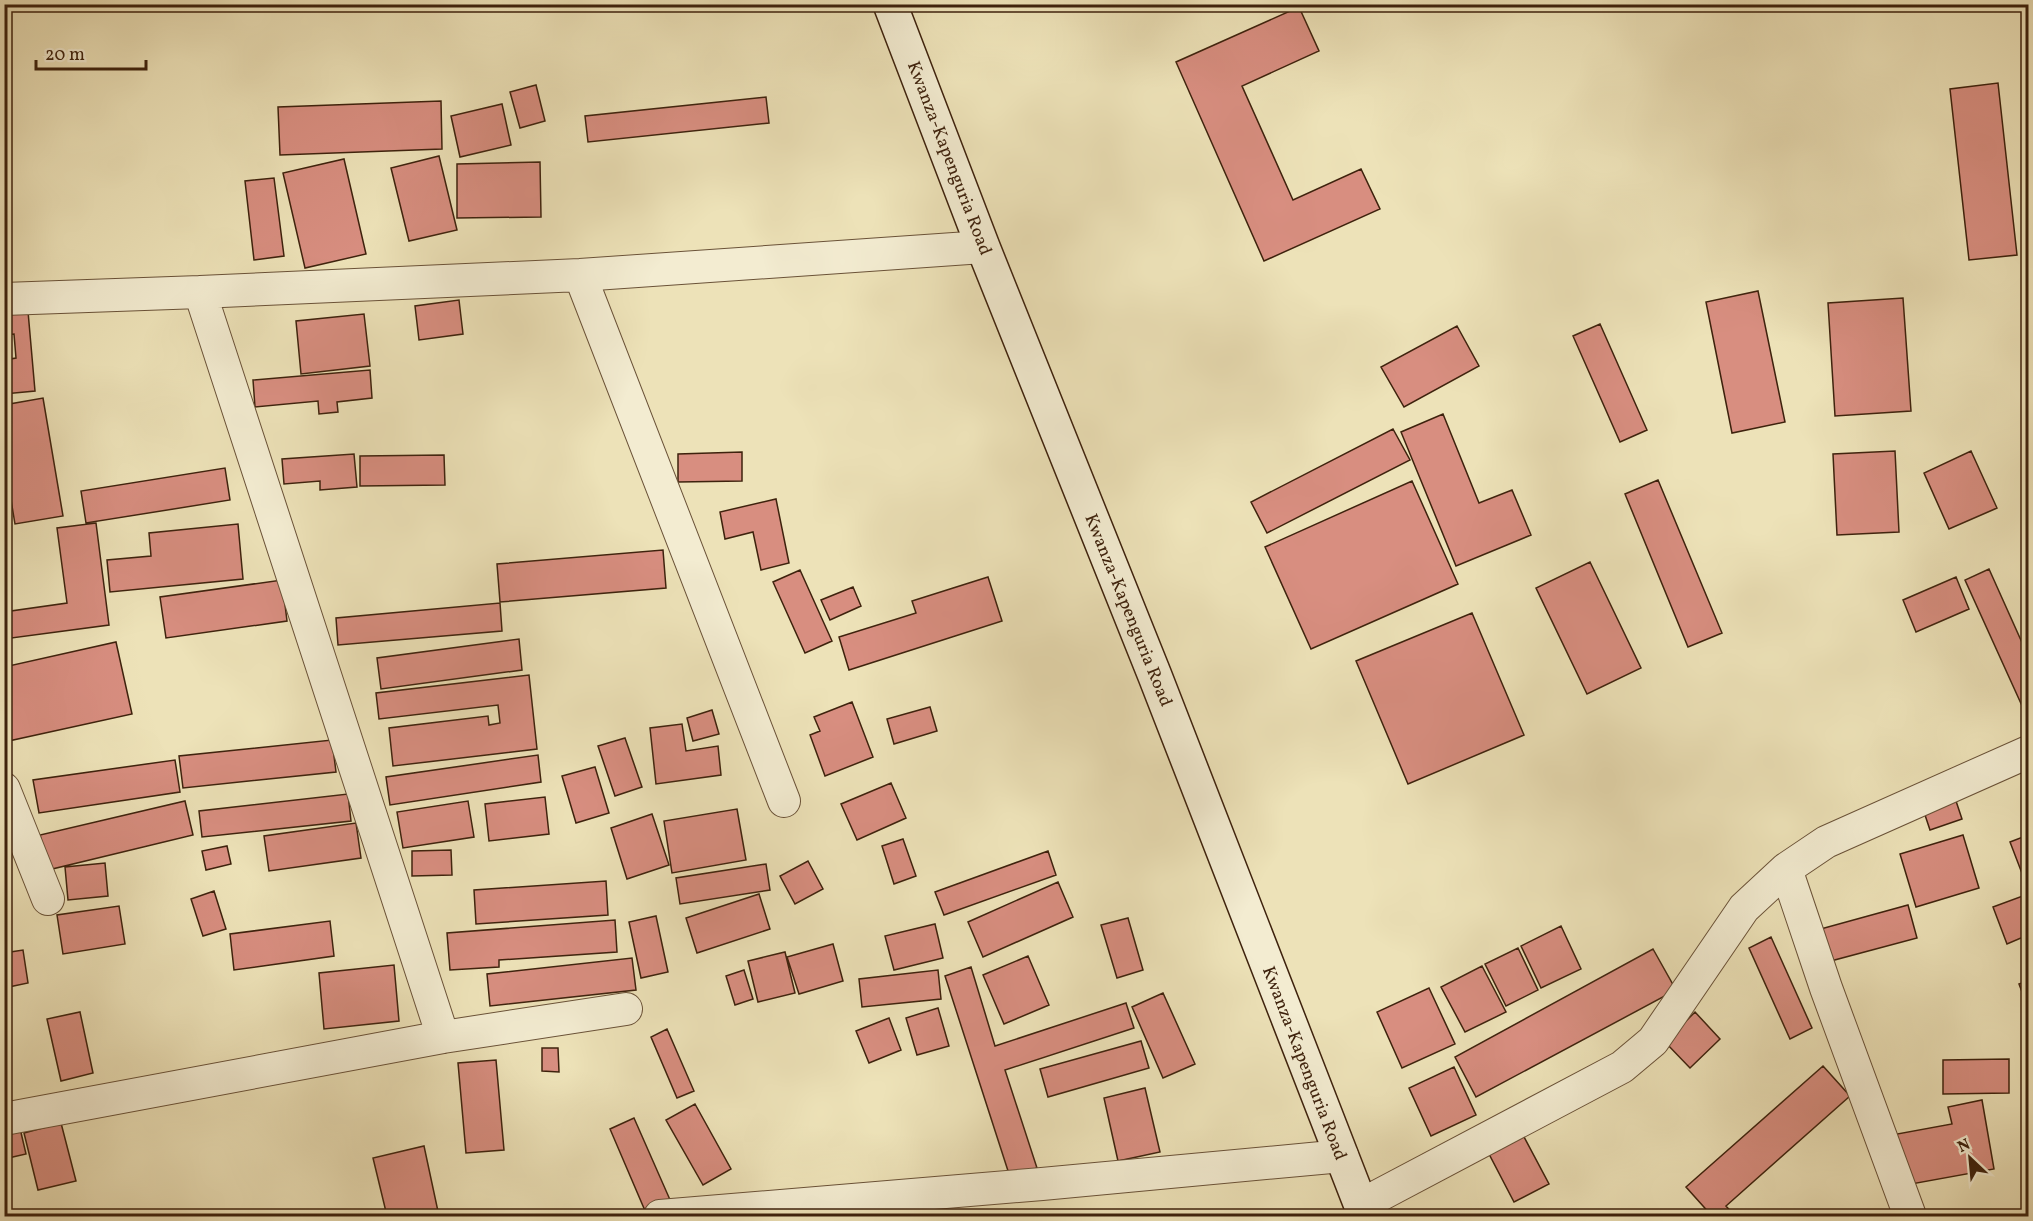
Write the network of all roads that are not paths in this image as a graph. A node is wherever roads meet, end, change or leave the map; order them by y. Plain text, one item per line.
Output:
1 (890, 4) edge
2 (983, 247) junction
3 (580, 275) junction
4 (200, 292) junction
5 (4, 299) edge
6 (2028, 752) edge
7 (4, 789) edge
8 (784, 801) dead end
9 (1786, 869) junction
10 (48, 899) dead end
11 (626, 1009) dead end
12 (443, 1037) junction
13 (4, 1119) edge
14 (1342, 1156) junction
15 (1363, 1211) edge
16 (660, 1216) edge
17 (1910, 1216) edge

1 - 2 street, Kwanza-Kapenguria Road
2 - 3 street
2 - 14 street, Kwanza-Kapenguria Road
3 - 4 street
3 - 8 street
4 - 5 street
4 - 12 street
6 - 9 street
7 - 10 street
9 - 15 street
9 - 17 street
11 - 12 street
12 - 13 street
14 - 15 street, Kwanza-Kapenguria Road
14 - 16 street

